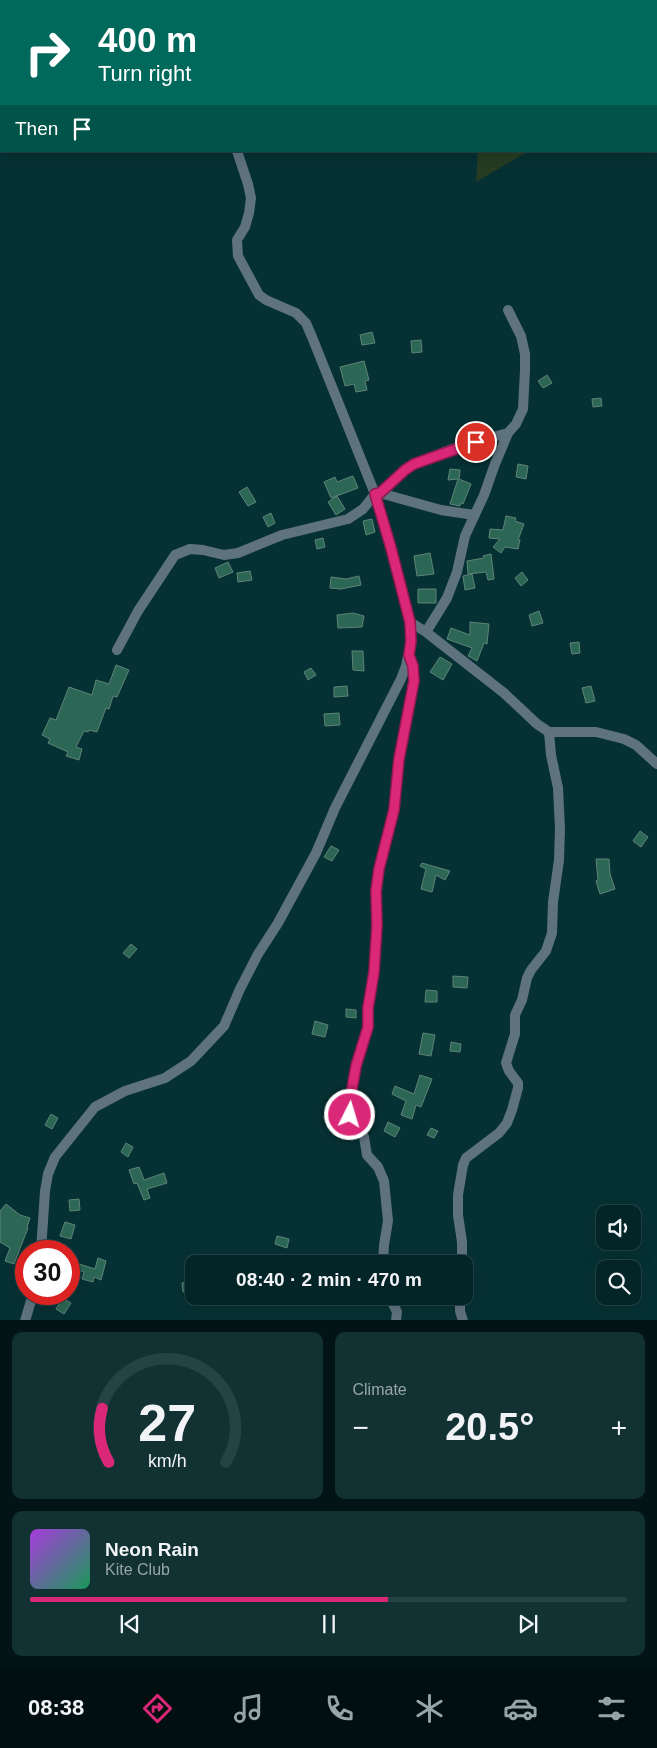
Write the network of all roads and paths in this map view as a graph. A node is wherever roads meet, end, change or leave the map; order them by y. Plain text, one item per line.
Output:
1 (237, 152) edge
2 (508, 310) dead end
3 (508, 433) junction
4 (377, 494) junction
5 (474, 515) junction
6 (410, 622) junction
7 (426, 632) junction
8 (117, 650) dead end
9 (409, 655) junction
10 (549, 732) junction
11 (657, 764) edge
12 (42, 1240) edge
13 (383, 1255) edge
14 (462, 1255) edge
15 (30, 1305) edge
16 (394, 1305) edge
17 (460, 1305) edge
18 (25, 1320) edge
19 (396, 1320) edge
20 (463, 1320) edge

1 - 4 street
2 - 3 street
3 - 4 street
3 - 5 street
4 - 5 street
4 - 6 street
4 - 8 street
5 - 7 street
6 - 7 street
6 - 9 street
7 - 10 street
9 - 12 street
9 - 13 street
10 - 11 street
10 - 14 street
15 - 18 street
16 - 19 street
17 - 20 street

